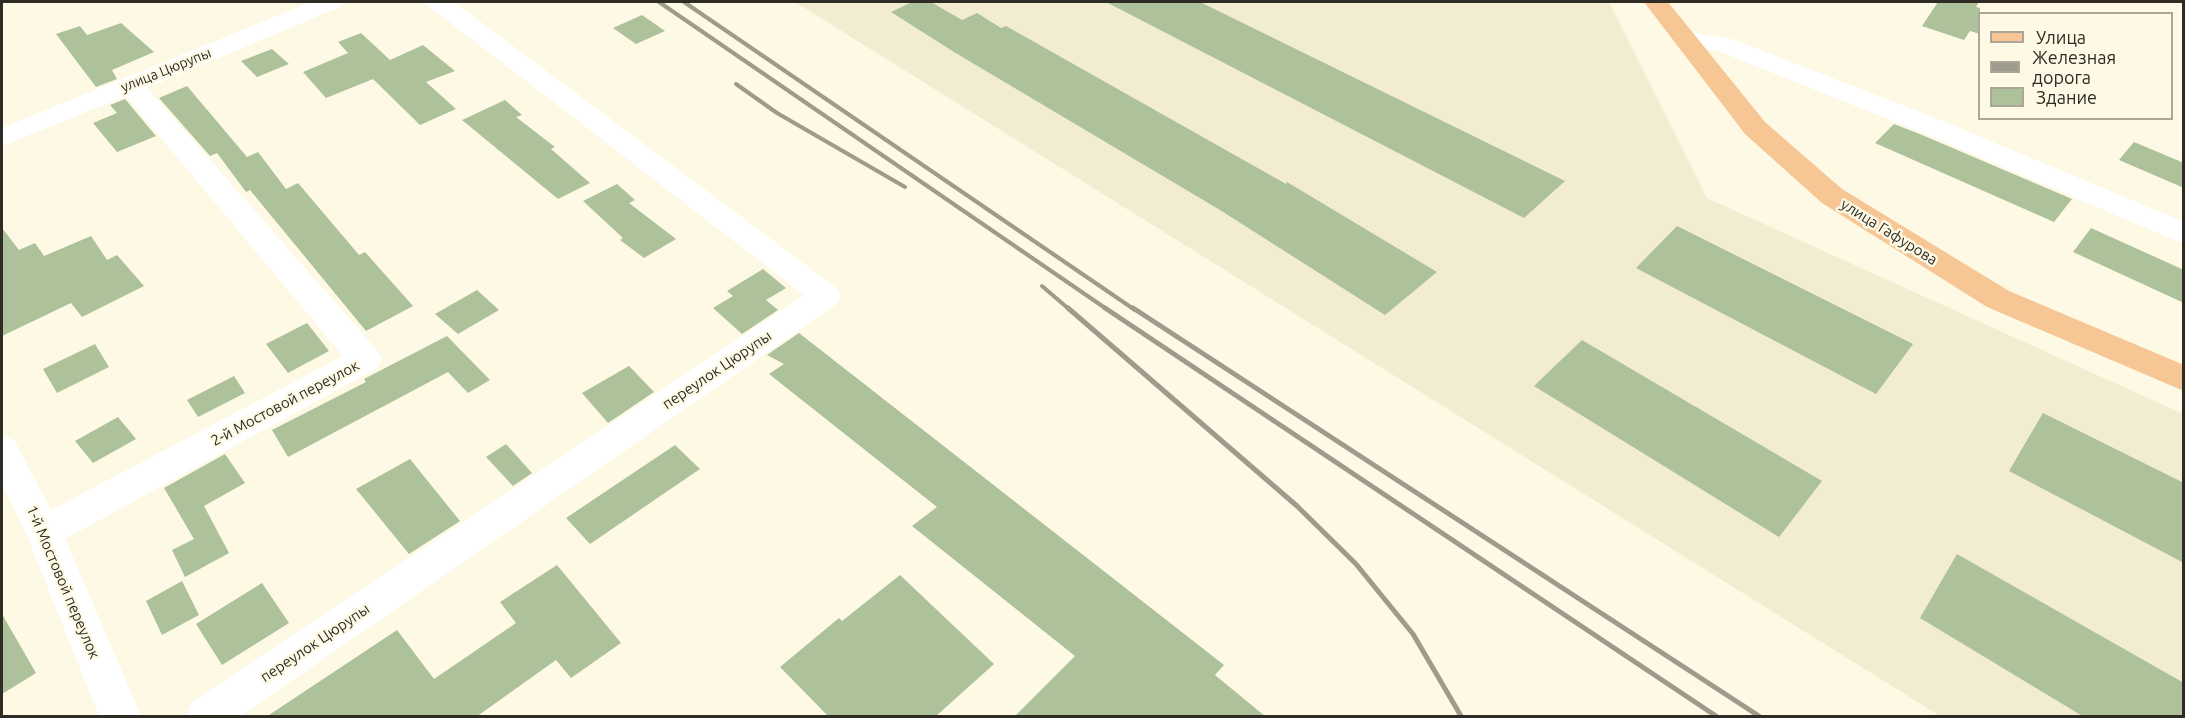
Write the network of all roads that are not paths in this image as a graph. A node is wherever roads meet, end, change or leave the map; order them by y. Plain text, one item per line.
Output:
1 (331, 2) edge
2 (439, 2) edge
3 (1656, 2) edge
4 (1686, 40) junction
5 (130, 85) junction
6 (2, 138) edge
7 (2184, 234) edge
8 (2184, 379) edge
9 (2, 450) edge
10 (44, 532) junction
11 (120, 717) edge
12 (207, 717) edge

1 - 5 street, улица Цюрупы
2 - 12 street, переулок Цюрупы
3 - 4 main road, улица Гафурова
4 - 7 street
4 - 8 main road, улица Гафурова
5 - 6 street, улица Цюрупы
5 - 10 street, 2-й Мостовой переулок
9 - 10 street, 1-й Мостовой переулок
10 - 11 street, 1-й Мостовой переулок

